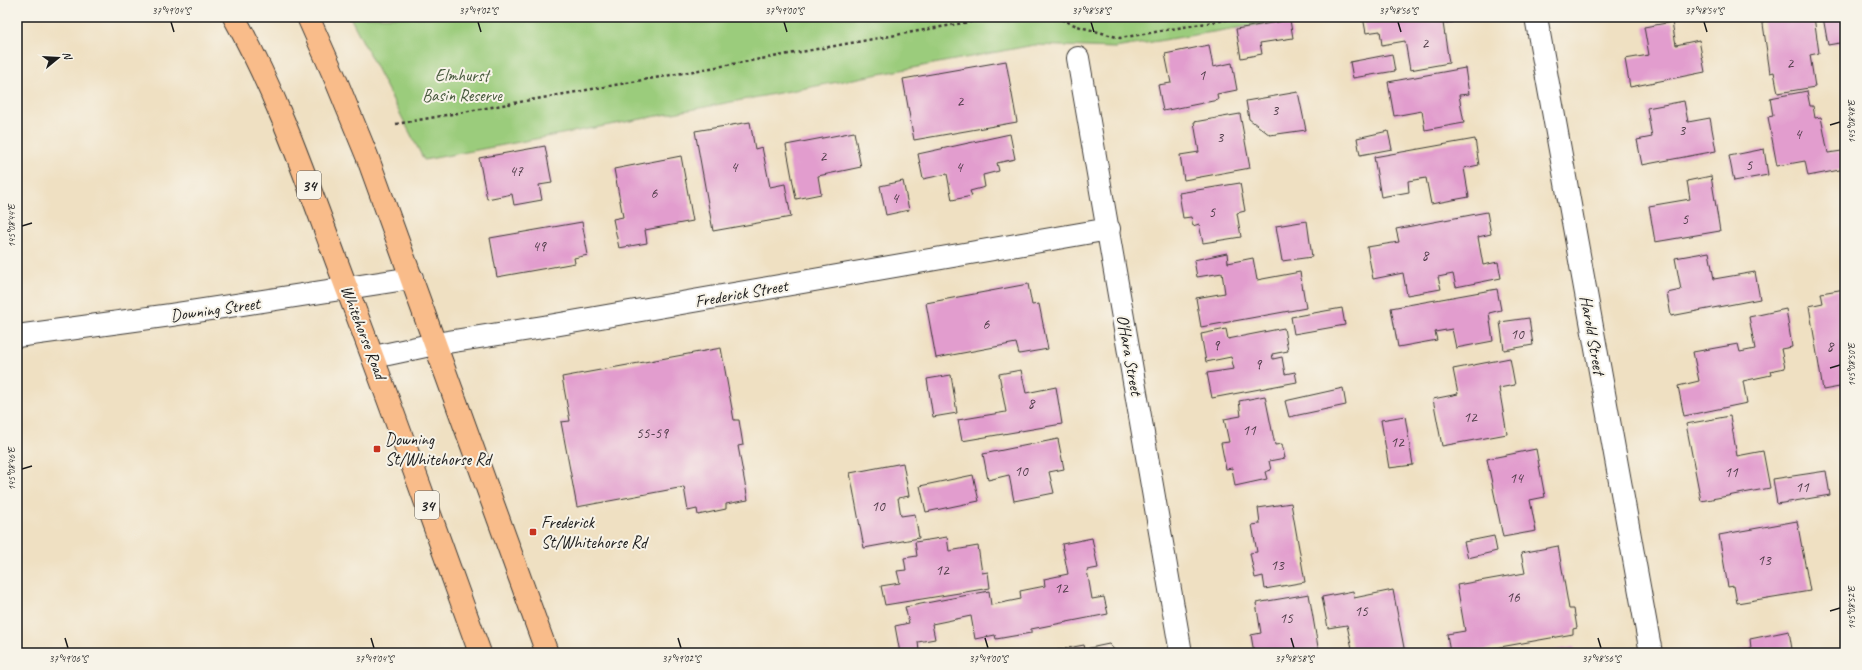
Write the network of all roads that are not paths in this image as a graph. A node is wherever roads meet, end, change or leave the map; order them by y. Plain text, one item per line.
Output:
1 (234, 17) edge
2 (308, 17) edge
3 (1536, 17) edge
4 (1078, 58) dead end
5 (1109, 229) junction
6 (412, 278) junction
7 (347, 288) junction
8 (17, 336) edge
9 (435, 344) junction
10 (374, 357) junction
11 (480, 653) edge
12 (547, 653) edge
13 (1182, 653) edge
14 (1651, 653) edge

1 - 7 main road, Whitehorse Road / 34
2 - 6 main road
3 - 14 street, Harold Street
4 - 5 street, O'Hara Street
5 - 9 street, Frederick Street
5 - 13 street, O'Hara Street
6 - 7 street, Downing Street
6 - 9 main road
7 - 8 street, Downing Street
7 - 10 main road, Whitehorse Road / 34
9 - 10 street, Frederick Street
9 - 12 main road
10 - 11 main road, Whitehorse Road / 34

